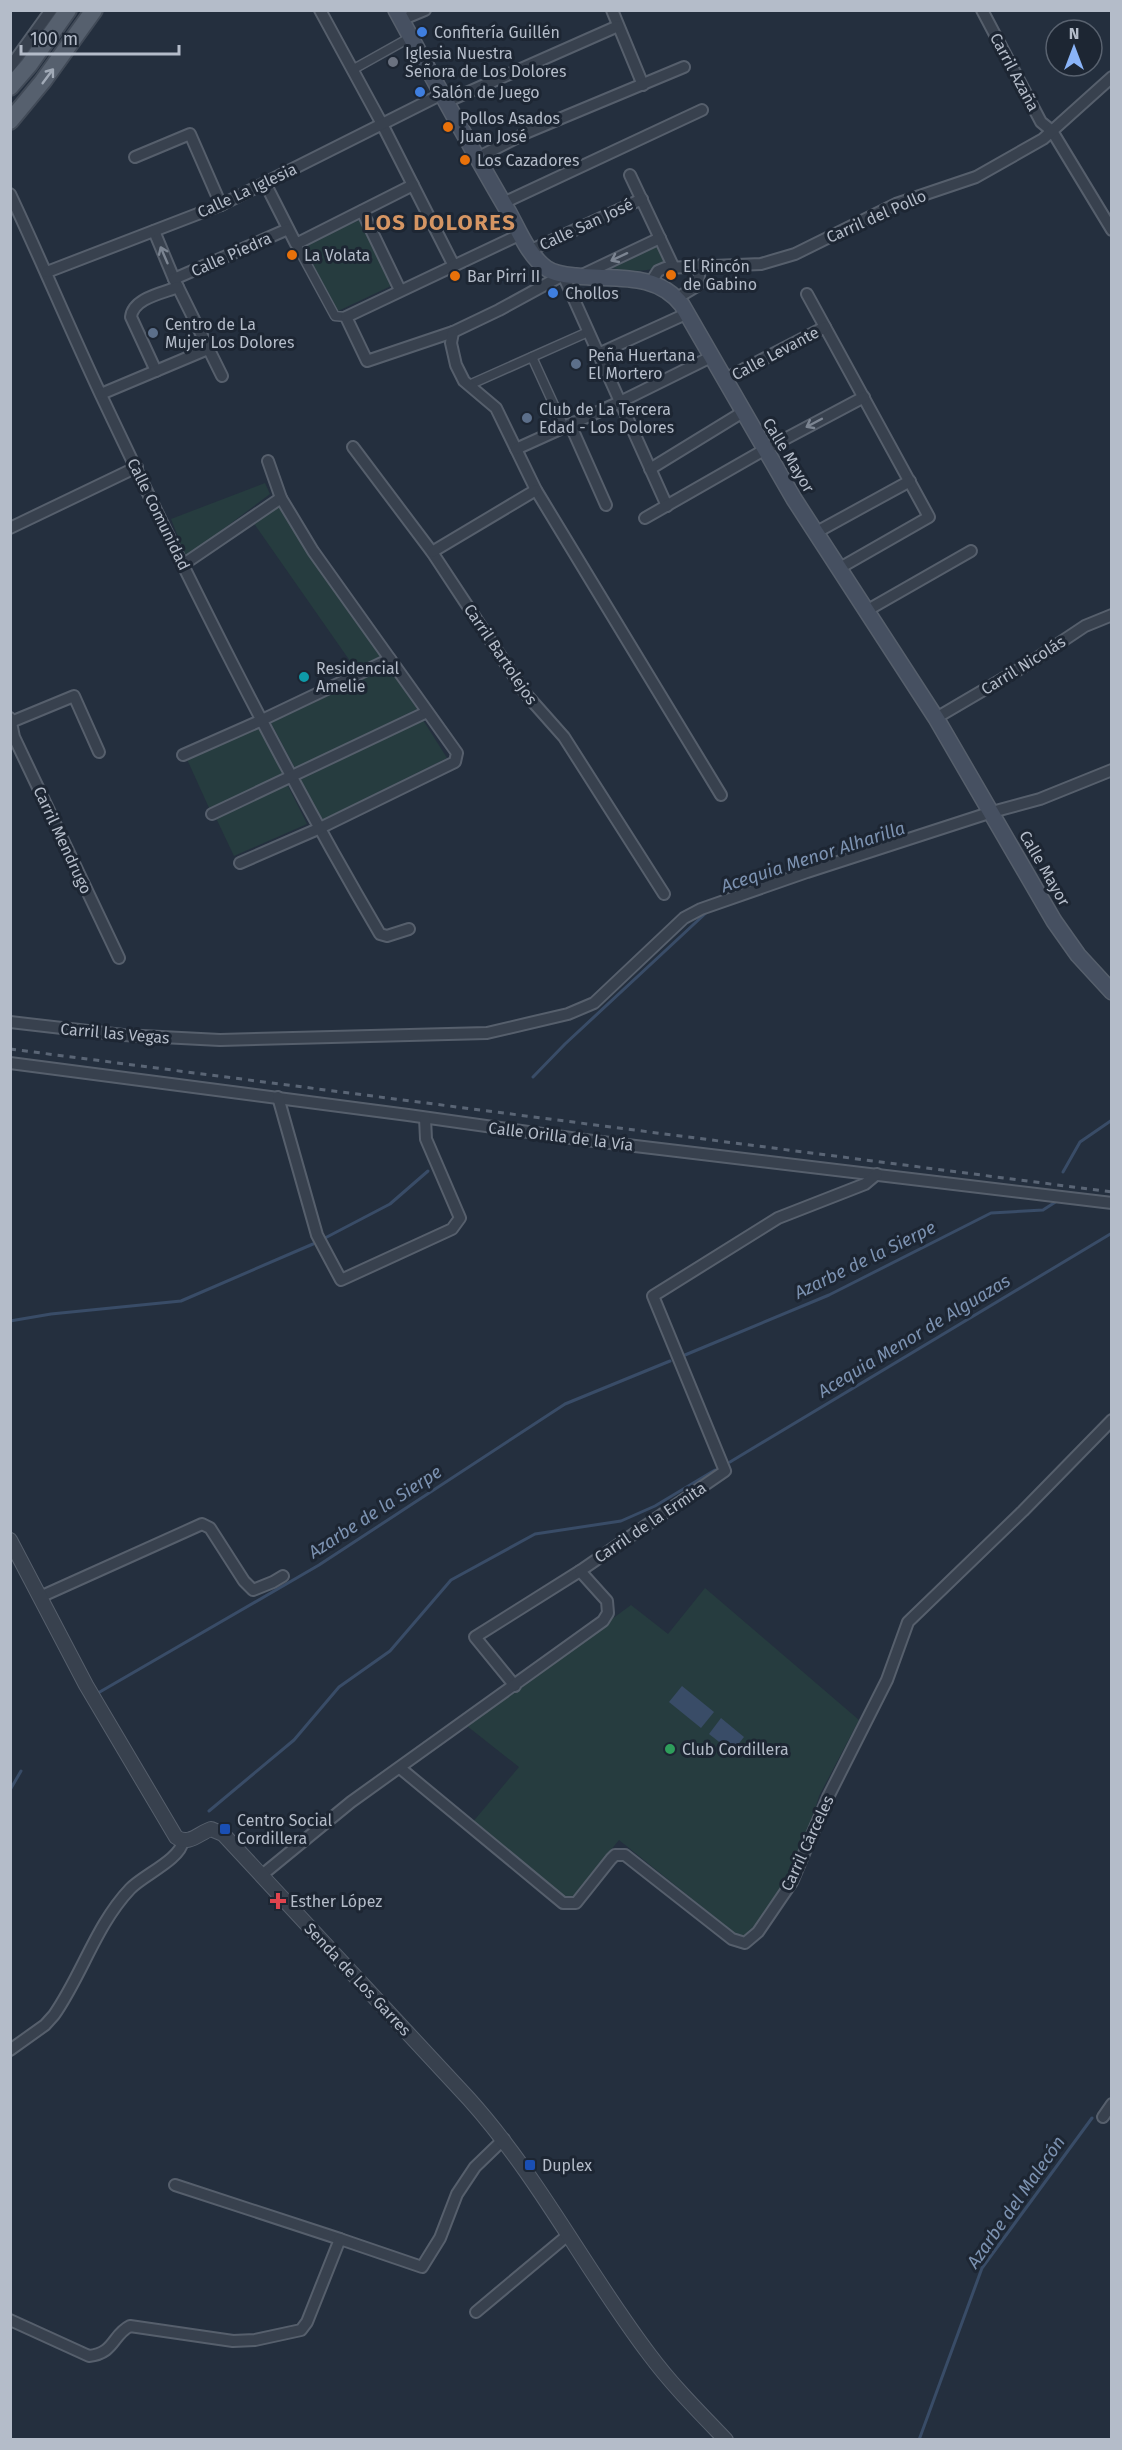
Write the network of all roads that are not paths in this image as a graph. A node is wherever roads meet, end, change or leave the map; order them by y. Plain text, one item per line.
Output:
1 (51, 10) edge
2 (68, 10) edge
3 (94, 10) edge
4 (320, 10) edge
5 (425, 10) edge
6 (612, 10) edge
7 (982, 10) edge
8 (399, 15) edge
9 (618, 26) junction
10 (411, 37) junction
11 (10, 67) edge
12 (684, 67) dead end
13 (352, 70) junction
14 (1112, 76) edge
15 (643, 85) junction
16 (10, 87) edge
17 (444, 98) junction
18 (702, 110) dead end
19 (10, 121) edge
20 (382, 124) junction
21 (1052, 131) junction
22 (135, 157) dead end
23 (477, 158) junction
24 (630, 175) dead end
25 (265, 183) junction
26 (413, 185) junction
27 (10, 194) edge
28 (642, 199) junction
29 (503, 203) junction
30 (221, 205) junction
31 (362, 211) junction
32 (288, 229) junction
33 (1112, 230) edge
34 (154, 231) junction
35 (521, 234) junction
36 (660, 238) junction
37 (296, 244) junction
38 (531, 250) junction
39 (453, 264) junction
40 (701, 265) junction
41 (673, 266) junction
42 (47, 272) junction
43 (570, 276) junction
44 (651, 282) junction
45 (176, 283) junction
46 (400, 290) junction
47 (807, 294) dead end
48 (677, 298) junction
49 (688, 313) junction
50 (346, 317) junction
51 (825, 327) junction
52 (453, 332) junction
53 (588, 332) junction
54 (208, 349) junction
55 (598, 354) junction
56 (713, 356) junction
57 (532, 357) junction
58 (156, 371) junction
59 (222, 376) dead end
60 (725, 379) junction
61 (469, 385) junction
62 (101, 394) junction
63 (864, 397) junction
64 (620, 402) junction
65 (743, 412) junction
66 (567, 426) junction
67 (354, 447) dead end
68 (516, 449) junction
69 (764, 450) junction
70 (268, 461) dead end
71 (137, 467) junction
72 (650, 469) junction
73 (910, 481) junction
74 (536, 490) junction
75 (281, 498) junction
76 (606, 505) dead end
77 (667, 506) junction
78 (645, 518) dead end
79 (10, 528) edge
80 (815, 533) junction
81 (971, 551) dead end
82 (432, 552) junction
83 (184, 564) junction
84 (838, 569) junction
85 (867, 611) junction
86 (1112, 615) edge
87 (390, 659) junction
88 (427, 712) junction
89 (936, 718) junction
90 (11, 720) edge
91 (262, 720) junction
92 (99, 752) dead end
93 (183, 755) dead end
94 (1112, 770) edge
95 (292, 777) junction
96 (721, 795) dead end
97 (992, 812) junction
98 (212, 814) dead end
99 (318, 829) junction
100 (240, 863) dead end
101 (664, 894) dead end
102 (409, 928) dead end
103 (119, 958) dead end
104 (1112, 992) edge
105 (10, 1022) edge
106 (10, 1063) edge
107 (278, 1097) junction
108 (425, 1118) junction
109 (877, 1174) junction
110 (1112, 1203) edge
111 (1112, 1420) edge
112 (11, 1542) edge
113 (580, 1570) junction
114 (282, 1576) dead end
115 (40, 1597) junction
116 (515, 1686) junction
117 (400, 1768) junction
118 (183, 1841) junction
119 (262, 1875) junction
120 (10, 2050) edge
121 (1112, 2104) edge
122 (1103, 2117) dead end
123 (504, 2139) junction
124 (175, 2185) dead end
125 (568, 2235) junction
126 (340, 2240) junction
127 (476, 2312) dead end
128 (10, 2320) edge
129 (726, 2439) edge

1 - 11 street
2 - 16 main road
19 -> 3 main road
4 - 13 street
5 - 8 street
6 - 9 street
7 - 21 street, Carril Azaña
8 - 10 main road, Calle Mayor
9 - 15 street
9 - 17 street, Calle La Iglesia
10 - 13 street
10 - 17 main road, Calle Mayor
12 - 15 street
13 - 20 street
14 - 21 street, Carril del Pollo
15 - 23 street
17 - 20 street, Calle La Iglesia
17 - 23 main road, Calle Mayor
18 - 29 street
20 - 25 street, Calle La Iglesia
20 - 26 street
21 - 33 street, Carril Azaña
21 - 40 street, Carril del Pollo
22 - 30 street
23 - 29 main road, Calle Mayor
24 - 28 street
25 - 30 street, Calle La Iglesia
25 - 32 street
26 - 31 street
26 - 39 street
27 - 42 street, Calle Comunidad
28 - 36 street
28 - 38 street, Calle San José
29 - 35 main road, Calle Mayor
30 - 34 street, Calle La Iglesia
31 - 37 street
31 - 46 street
32 - 37 street
32 - 45 street, Calle Piedra
34 - 42 street, Calle La Iglesia
45 -> 34 street
35 - 38 main road, Calle Mayor
35 - 39 street
36 - 41 street
36 -> 43 street
37 - 50 street
38 - 43 main road, Calle Mayor
39 - 46 street
40 - 41 street, Carril del Pollo
40 - 48 street
41 - 44 street
42 - 62 street, Calle Comunidad
43 - 44 main road, Calle Mayor
43 - 52 street
43 - 53 street
44 - 48 main road, Calle Mayor
45 - 54 street
45 - 58 street, Calle Piedra
46 - 50 street
47 - 51 street
48 - 49 main road, Calle Mayor
49 - 55 street
49 - 56 main road, Calle Mayor
50 - 52 street
51 - 60 street, Calle Levante
51 - 63 street
52 - 61 street
53 - 55 street
53 - 57 street
54 - 58 street
54 - 59 street
55 - 64 street
56 - 60 main road, Calle Mayor
56 - 64 street
57 - 61 street
57 - 66 street
58 - 62 street
60 - 65 main road, Calle Mayor
61 - 68 street
62 - 71 street, Calle Comunidad
63 -> 69 street
63 - 73 street
64 - 66 street
64 - 72 street
65 - 69 main road, Calle Mayor
65 - 72 street
66 - 68 street
66 - 76 street
67 - 82 street, Carril Bartolejos
68 - 74 street
69 - 77 street
69 - 80 main road, Calle Mayor
70 - 75 street
71 - 79 street
71 - 83 street, Calle Comunidad
72 - 77 street
73 - 80 street
73 - 84 street
74 - 82 street
74 - 96 street
75 - 83 street
75 - 87 street
77 - 78 street
80 - 84 main road, Calle Mayor
81 - 85 street
82 - 101 street, Carril Bartolejos
83 - 91 street, Calle Comunidad
84 - 85 main road, Calle Mayor
85 - 89 main road, Calle Mayor
86 - 89 street, Carril Nicolás
87 - 88 street
87 - 91 street
88 - 95 street
88 - 99 street
89 - 97 main road, Calle Mayor
90 - 92 street, Carril Mendrugo
90 - 103 street, Carril Mendrugo
91 - 93 street
91 - 95 street, Calle Comunidad
94 - 97 street, Carril las Vegas
95 - 98 street
95 - 99 street, Calle Comunidad
97 - 104 main road, Calle Mayor
97 - 105 street, Carril las Vegas
99 - 100 street
99 - 102 street, Calle Comunidad
106 - 107 street, Calle Orilla de la Vía
107 - 108 street, Calle Orilla de la Vía
107 - 108 street
108 - 109 street, Calle Orilla de la Vía
109 - 110 street, Calle Orilla de la Vía
109 - 113 street, Carril de la Ermita
111 - 117 street, Carril Cárceles
112 - 115 street
113 - 116 street, Carril de la Ermita
113 - 116 street
114 - 115 street
115 - 118 street
116 - 117 street, Carril de la Ermita
117 - 119 street, Carril de la Ermita
118 - 119 street, Senda de Los Garres
118 - 120 street
119 - 123 street, Senda de Los Garres
121 - 122 street
123 - 125 street, Senda de Los Garres
123 - 126 street
124 - 126 street
125 - 127 street
125 - 129 street, Senda de Los Garres
126 - 128 street

